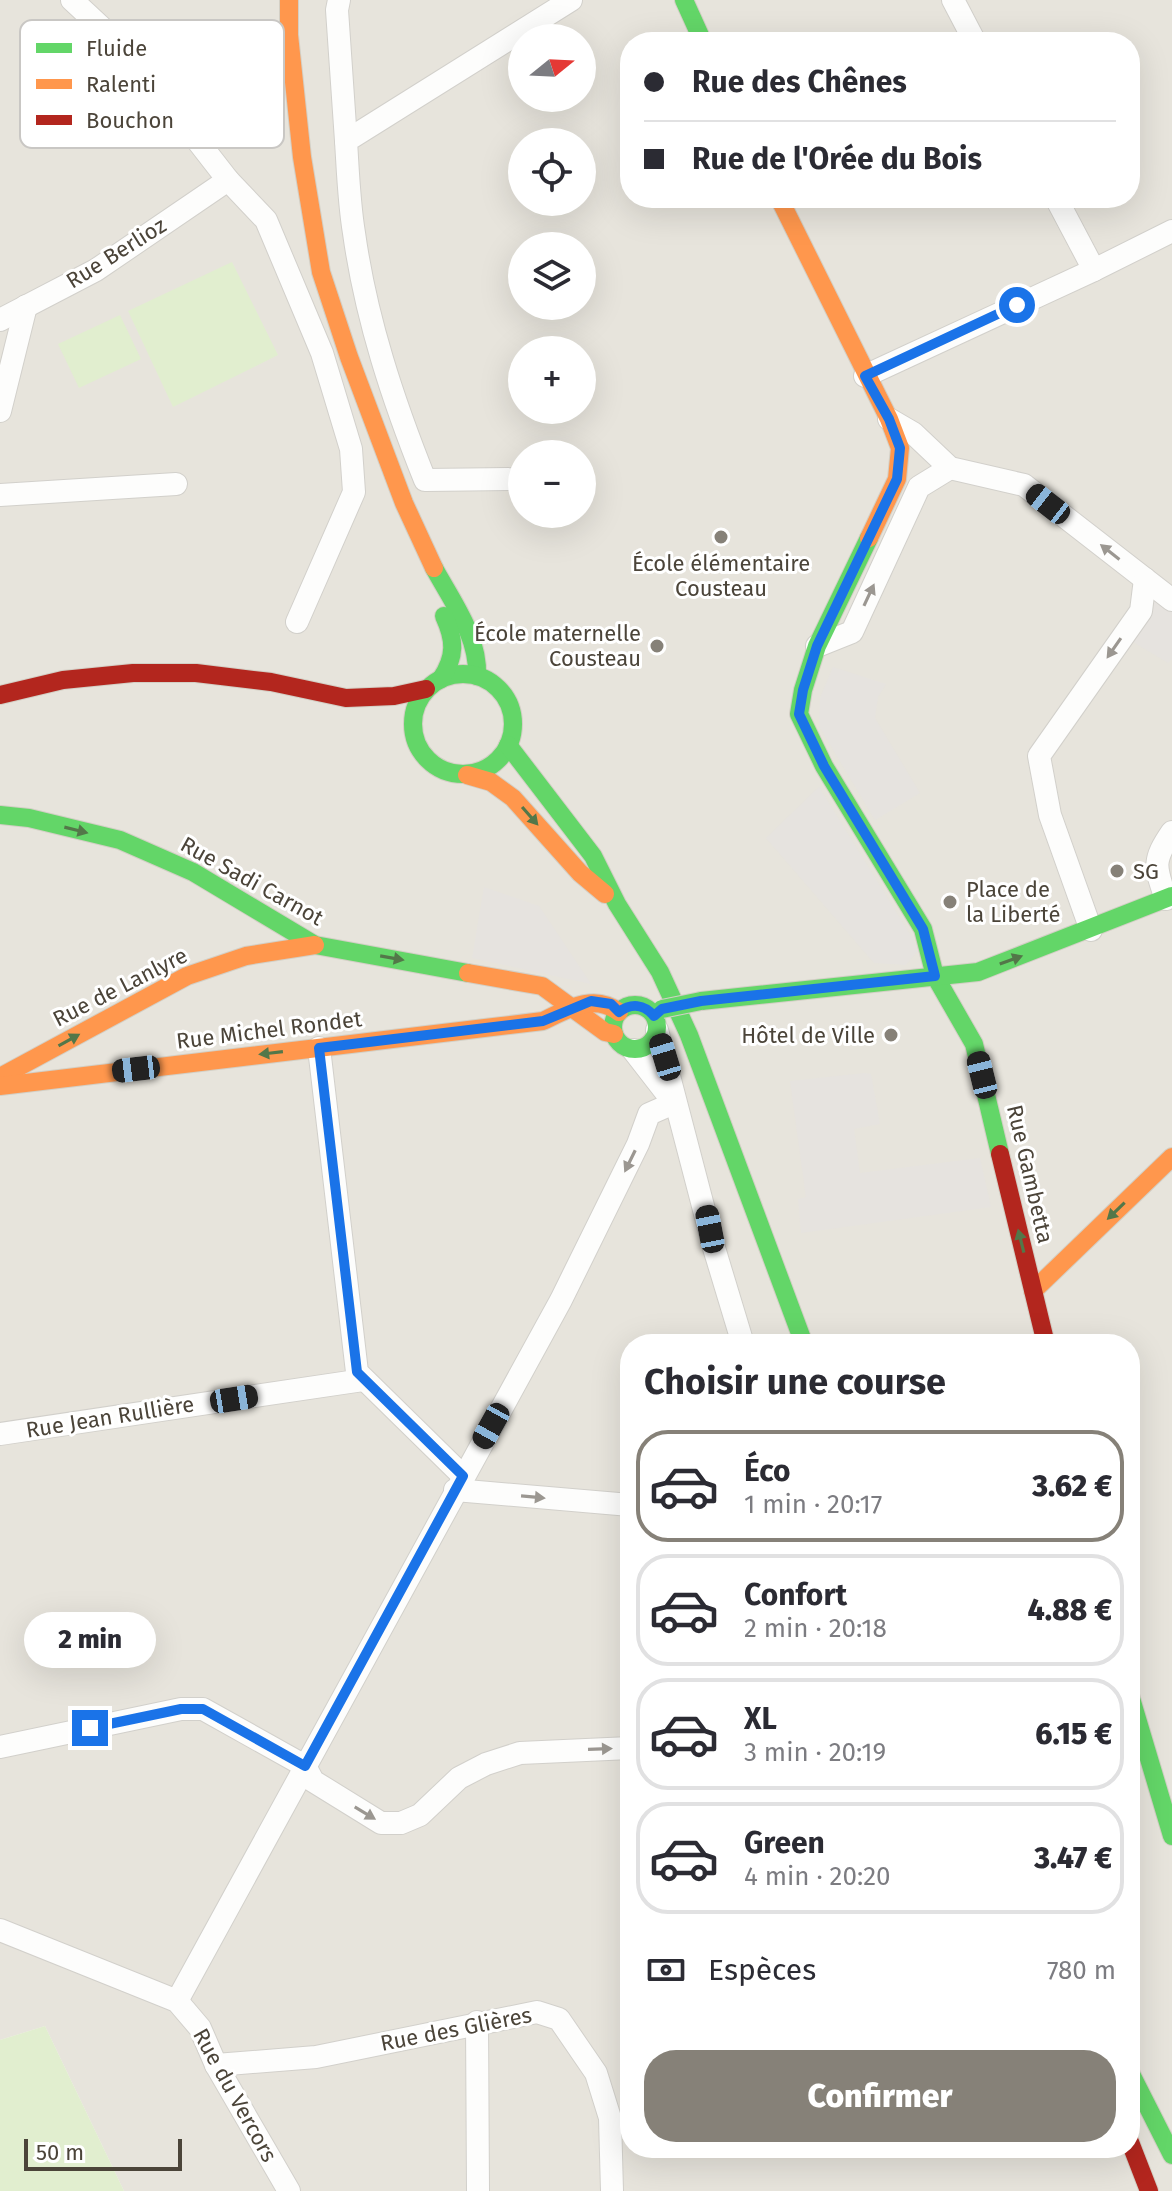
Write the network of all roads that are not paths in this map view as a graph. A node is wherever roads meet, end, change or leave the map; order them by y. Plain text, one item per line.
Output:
1 (72, 0) edge
2 (289, 0) edge
3 (339, 0) edge
4 (571, 0) edge
5 (684, 0) edge
6 (953, 0) edge
7 (93, 20) edge
8 (698, 32) edge
9 (970, 32) edge
10 (346, 141) junction
11 (203, 148) edge
12 (228, 180) junction
13 (784, 208) edge
14 (1061, 208) edge
15 (1172, 231) edge
16 (1094, 270) junction
17 (26, 306) junction
18 (0, 320) edge
19 (349, 357) junction
20 (865, 376) junction
21 (0, 411) edge
22 (889, 419) junction
23 (950, 468) junction
24 (508, 479) edge
25 (176, 484) dead end
26 (0, 495) edge
27 (1145, 579) junction
28 (1172, 600) edge
29 (297, 622) dead end
30 (817, 646) junction
31 (477, 676) junction
32 (434, 684) junction
33 (0, 695) edge
34 (346, 698) junction
35 (415, 740) junction
36 (508, 745) junction
37 (467, 775) junction
38 (0, 815) edge
39 (1172, 832) edge
40 (1169, 897) edge
41 (617, 904) junction
42 (1091, 930) junction
43 (315, 945) junction
44 (935, 976) junction
45 (572, 1009) junction
46 (619, 1012) junction
47 (658, 1018) junction
48 (609, 1033) junction
49 (319, 1048) junction
50 (633, 1050) junction
51 (0, 1077) edge
52 (0, 1086) edge
53 (674, 1103) junction
54 (1172, 1157) edge
55 (706, 1210) junction
56 (1033, 1291) junction
57 (724, 1334) edge
58 (740, 1334) edge
59 (800, 1334) edge
60 (1044, 1334) edge
61 (363, 1380) junction
62 (0, 1434) edge
63 (459, 1483) junction
64 (620, 1504) edge
65 (1140, 1729) edge
66 (0, 1747) edge
67 (620, 1748) edge
68 (305, 1766) junction
69 (1172, 1836) edge
70 (0, 1930) edge
71 (177, 2001) junction
72 (477, 2022) junction
73 (216, 2065) junction
74 (1140, 2092) edge
75 (1172, 2155) edge
76 (1136, 2158) edge
77 (289, 2191) edge
78 (478, 2191) edge
79 (612, 2191) edge
80 (1149, 2191) edge

1 - 7 street
2 - 19 main road
3 - 10 street
4 - 10 street
5 - 8 main road
6 - 9 street
10 - 24 street
11 - 12 street
12 - 17 street, Rue Berlioz
12 - 29 street
13 - 20 main road, Rue Gambetta
14 - 16 street
15 - 16 street
16 - 20 street
17 - 18 street, Rue Berlioz
17 - 21 street
19 - 31 main road
19 - 32 main road
20 - 22 main road, Rue Gambetta
22 - 23 street
22 - 30 main road, Rue Gambetta
27 -> 23 street
30 -> 23 street
25 - 26 street
27 - 28 street
27 -> 42 street
30 - 44 main road, Rue Gambetta
31 - 32 main road
31 - 36 main road
32 - 34 main road
32 - 35 main road
33 - 34 main road
34 - 35 main road
35 - 37 main road
36 - 37 main road
36 - 41 main road
37 -> 41 main road
38 -> 43 main road, Rue Sadi Carnot
39 - 40 street
40 - 42 main road
41 - 59 main road
44 -> 42 main road
43 -> 45 main road, Rue Sadi Carnot
51 -> 43 main road, Rue de Lanlyre
44 - 47 main road, bridge
56 -> 44 main road, Rue Gambetta
45 - 46 main road
45 - 48 main road, Rue Sadi Carnot
45 - 49 main road, Rue Michel Rondet
46 - 47 main road
46 - 48 main road
47 - 50 main road
47 - 53 street
48 - 50 main road
49 -> 52 main road, Rue Michel Rondet
49 - 61 street
50 - 53 street
53 - 55 street
53 -> 63 street
54 -> 56 main road
55 - 57 street
55 - 58 street
56 - 60 main road, Rue Gambetta
61 - 62 street, Rue Jean Rullière
61 - 63 street
63 -> 64 street
63 - 68 street
65 - 69 main road
66 - 68 street
68 -> 67 street
68 - 71 street
70 - 71 street
71 - 73 street, Rue du Vercors
72 - 73 street, Rue des Glières
72 - 78 street
72 - 79 street, Rue des Glières
73 - 77 street, Rue du Vercors
74 - 75 main road
76 - 80 main road

